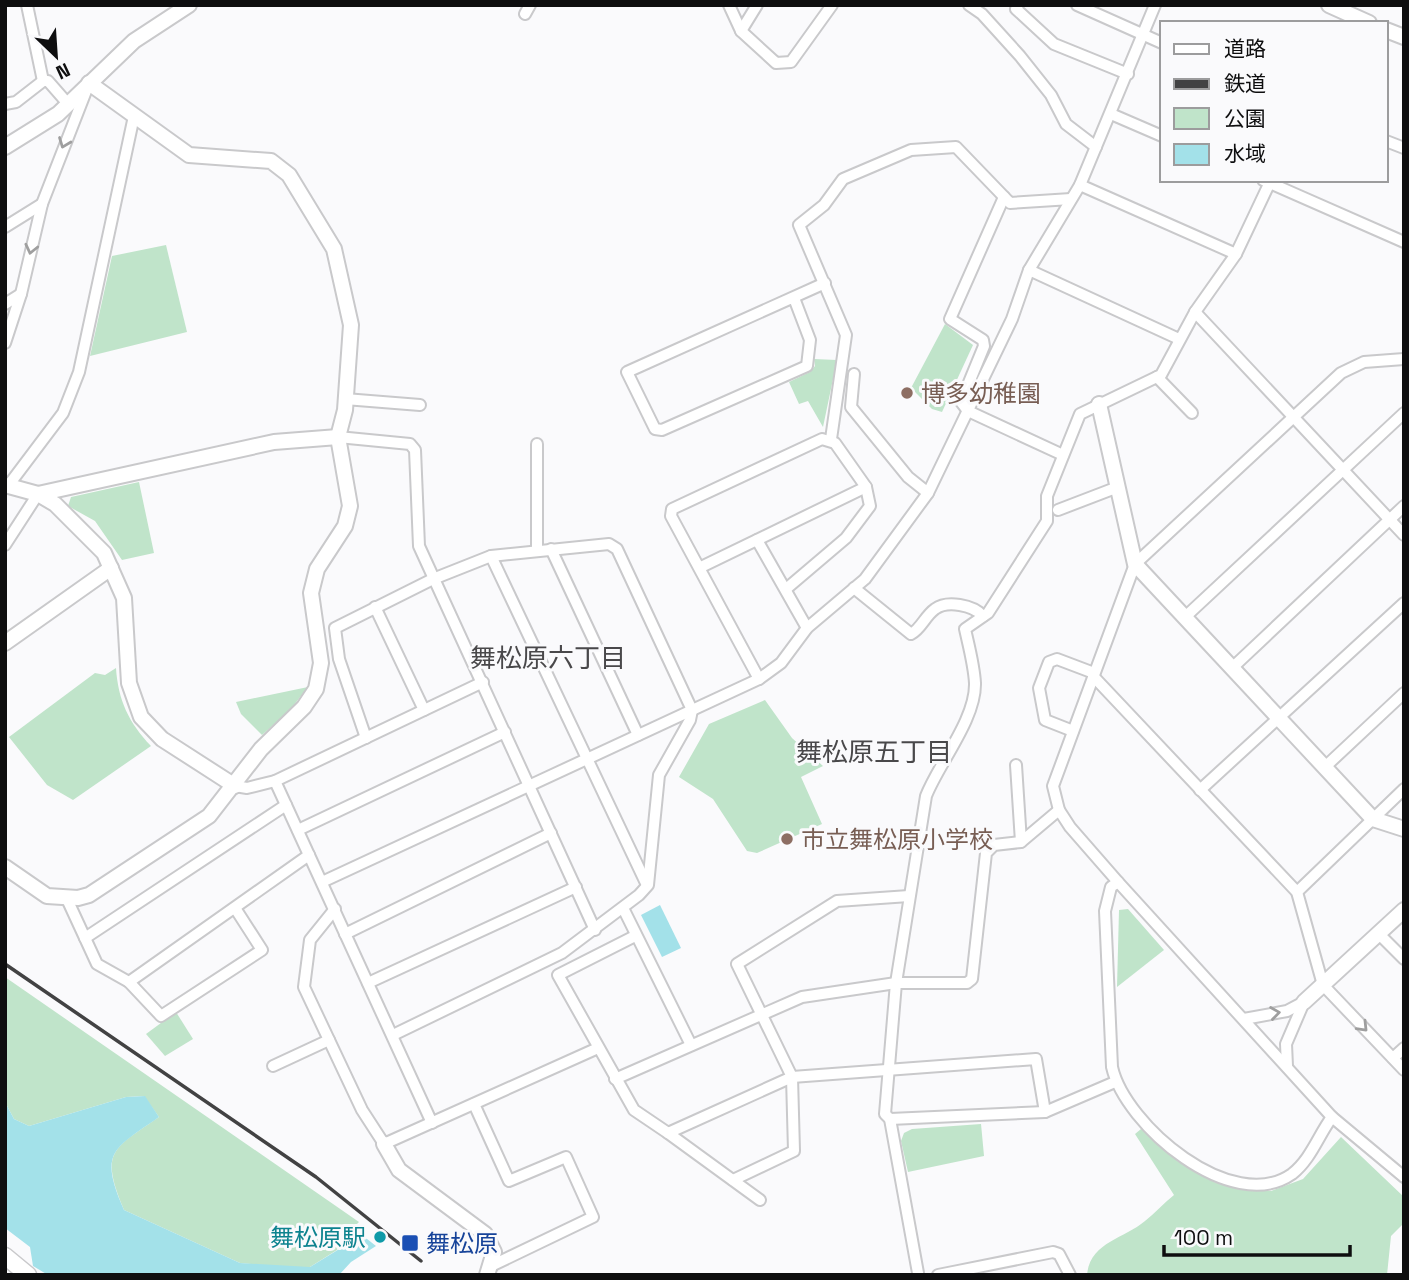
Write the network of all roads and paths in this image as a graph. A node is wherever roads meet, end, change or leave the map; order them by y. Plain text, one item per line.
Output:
1 (27, 5) edge
2 (729, 5) edge
3 (757, 5) edge
4 (832, 5) edge
5 (969, 5) edge
6 (1018, 5) edge
7 (1077, 5) edge
8 (1155, 5) edge
9 (186, 6) edge
10 (984, 10) edge
11 (1337, 11) edge
12 (1364, 21) edge
13 (741, 31) junction
14 (1142, 34) junction
15 (1160, 42) edge
16 (1128, 74) junction
17 (43, 81) junction
18 (89, 83) junction
19 (5, 104) edge
20 (69, 105) junction
21 (1111, 114) junction
22 (134, 116) junction
23 (1160, 135) edge
24 (5, 147) edge
25 (1097, 147) junction
26 (1268, 182) edge
27 (1270, 182) edge
28 (1080, 185) junction
29 (1004, 197) junction
30 (1071, 199) junction
31 (42, 204) junction
32 (5, 227) edge
33 (1404, 242) edge
34 (1237, 254) junction
35 (1029, 270) junction
36 (825, 283) junction
37 (21, 294) junction
38 (794, 298) junction
39 (5, 304) edge
40 (1195, 312) junction
41 (1179, 339) junction
42 (5, 343) edge
43 (1404, 359) edge
44 (854, 374) dead end
45 (1157, 377) junction
46 (345, 399) junction
47 (1099, 404) junction
48 (420, 405) dead end
49 (968, 411) junction
50 (1192, 413) dead end
51 (1404, 413) edge
52 (1294, 418) junction
53 (338, 437) junction
54 (831, 439) junction
55 (537, 444) dead end
56 (1063, 455) junction
57 (1341, 472) junction
58 (7, 485) edge
59 (866, 487) junction
60 (1118, 487) junction
61 (928, 493) junction
62 (38, 494) junction
63 (1404, 506) edge
64 (1058, 510) dead end
65 (1389, 520) junction
66 (1404, 535) edge
67 (757, 540) junction
68 (5, 545) edge
69 (551, 549) junction
70 (537, 551) junction
71 (491, 556) junction
72 (1135, 564) junction
73 (111, 568) junction
74 (699, 568) junction
75 (433, 579) junction
76 (854, 588) junction
77 (786, 589) junction
78 (1404, 603) edge
79 (376, 607) junction
80 (983, 616) junction
81 (1184, 618) junction
82 (807, 628) junction
83 (5, 643) edge
84 (1233, 668) junction
85 (1093, 675) junction
86 (759, 679) junction
87 (483, 682) junction
88 (1404, 693) edge
89 (424, 710) junction
90 (692, 710) junction
91 (1278, 719) junction
92 (1073, 731) junction
93 (505, 732) junction
94 (638, 735) junction
95 (366, 738) junction
96 (586, 759) junction
97 (1016, 765) dead end
98 (1326, 766) junction
99 (275, 781) junction
100 (235, 786) junction
101 (530, 786) junction
102 (1404, 789) edge
103 (1200, 790) junction
104 (286, 805) junction
105 (1059, 810) junction
106 (1373, 819) junction
107 (1404, 829) edge
108 (298, 830) junction
109 (551, 832) junction
110 (1021, 842) junction
111 (309, 855) junction
112 (5, 867) edge
113 (322, 882) junction
114 (1118, 882) junction
115 (648, 885) junction
116 (576, 887) junction
117 (1297, 892) junction
118 (909, 895) junction
119 (67, 899) junction
120 (235, 908) junction
121 (623, 908) junction
122 (335, 909) junction
123 (1404, 910) edge
124 (595, 930) junction
125 (1378, 933) junction
126 (345, 934) junction
127 (635, 936) junction
128 (85, 938) junction
129 (1404, 959) edge
130 (129, 982) junction
131 (368, 983) junction
132 (896, 983) junction
133 (1323, 985) junction
134 (1304, 1002) junction
135 (762, 1014) junction
136 (1244, 1019) junction
137 (393, 1035) junction
138 (329, 1040) junction
139 (691, 1045) junction
140 (598, 1048) junction
141 (1404, 1048) edge
142 (1393, 1058) junction
143 (273, 1066) dead end
144 (1287, 1066) junction
145 (889, 1069) junction
146 (1404, 1070) edge
147 (792, 1077) junction
148 (615, 1079) junction
149 (1115, 1082) junction
150 (474, 1104) junction
151 (1045, 1112) junction
152 (1332, 1117) junction
153 (890, 1119) junction
154 (432, 1123) junction
155 (668, 1133) junction
156 (384, 1144) junction
157 (1404, 1177) edge
158 (733, 1180) junction
159 (760, 1200) dead end
160 (5, 1256) edge
161 (489, 1270) edge
162 (919, 1274) edge
163 (29, 1275) edge
164 (938, 1275) edge
165 (1070, 1275) edge

1 - 17 street
2 - 13 street
3 - 13 street
4 - 13 street
5 - 10 street
6 - 16 street
7 - 14 street
8 - 14 street
9 - 18 street
10 - 25 street
11 - 12 street
14 - 15 street
14 - 16 street
16 - 21 street
17 - 19 street
17 - 20 street
18 - 20 street
18 - 22 street
18 -> 31 street
20 - 24 street
21 - 23 street
21 - 25 street
22 - 46 street
22 - 58 street
25 - 28 street
26 - 34 street
27 - 33 street
28 - 30 street
28 - 34 street
29 - 30 street
29 - 36 street
29 - 49 street
30 - 35 street
31 - 32 street
31 -> 37 street
34 - 40 street
35 - 41 street
35 - 49 street
36 - 38 street
36 - 54 street
37 - 39 street
37 - 42 street
38 - 38 street
40 - 41 street
40 - 52 street
41 - 45 street
43 - 52 street
44 - 61 street
45 - 47 street
45 - 50 street
46 - 48 street
46 - 53 street
47 - 56 street
47 - 60 street
49 - 56 street
49 - 61 street
51 - 57 street
52 - 57 street
52 - 72 street
53 - 62 street
53 - 75 street
53 - 100 street
54 - 59 street
54 - 74 street
55 - 70 street
56 - 80 street
57 - 65 street
57 - 81 street
58 - 62 street
59 - 67 street
59 - 77 street
60 - 64 street
60 - 72 street
61 - 76 street
62 - 68 street
62 - 73 street
63 - 65 street
65 - 66 street
65 - 84 street
67 - 74 street
67 - 77 street
69 - 70 street
69 - 90 street
69 - 94 street
70 - 71 street
71 - 75 street
71 - 96 street
72 - 81 street
72 - 85 street
73 - 83 street
73 - 100 street
74 - 86 street
75 - 79 street
75 - 87 street
76 - 80 street
76 - 82 street
77 - 82 street
78 - 91 street
79 - 89 street
79 - 95 street
80 - 118 street
81 - 84 street
82 - 86 street
84 - 91 street
85 - 92 street
85 - 92 street
85 - 103 street
86 - 90 street
87 - 89 street
87 - 93 street
88 - 98 street
89 - 95 street
90 - 94 street
90 - 115 street
91 - 98 street
91 - 103 street
92 - 105 street
93 - 101 street
93 - 108 street
94 - 96 street
95 - 99 street
96 - 101 street
96 - 115 street
97 - 110 street
98 - 106 street
99 - 100 street
99 - 104 street
100 - 119 street
101 - 109 street
101 - 113 street
102 - 106 street
103 - 117 street
104 - 108 street
104 - 128 street
105 - 110 street
105 - 114 street
106 - 107 street
106 - 117 street
108 - 111 street
109 - 116 street
109 - 126 street
110 - 132 street
111 - 113 street
111 - 120 street
112 - 119 street
113 - 122 street
114 - 136 street
114 - 149 street
115 - 121 street
116 - 124 street
116 - 131 street
117 - 133 street
118 - 132 street
118 - 135 street
119 - 128 street
120 - 130 street
120 - 130 street
121 - 124 street
121 - 127 street
122 - 126 street
122 - 138 street
123 - 125 street
124 - 137 street
125 - 129 street
125 - 133 street
126 - 131 street
127 - 139 street
127 - 140 street
128 - 130 street
131 - 137 street
132 - 135 street
132 - 145 street
133 - 134 street
133 -> 142 street
136 -> 134 street
134 - 144 street
135 - 139 street
135 - 147 street
136 - 144 street
137 - 154 street
138 - 143 street
138 - 156 street
139 - 148 street
140 - 148 street
140 - 150 street
141 - 142 street
142 - 146 street
144 - 152 street
145 - 147 street
145 - 151 street
145 - 153 street
147 - 155 street
147 - 158 street
148 - 155 street
149 - 151 street
149 - 152 street
150 - 154 street
150 - 161 street
151 - 153 street
152 - 157 street
153 - 162 street
154 - 156 street
155 - 158 street
156 - 161 street
158 - 159 street
160 - 163 main road
164 - 165 street

